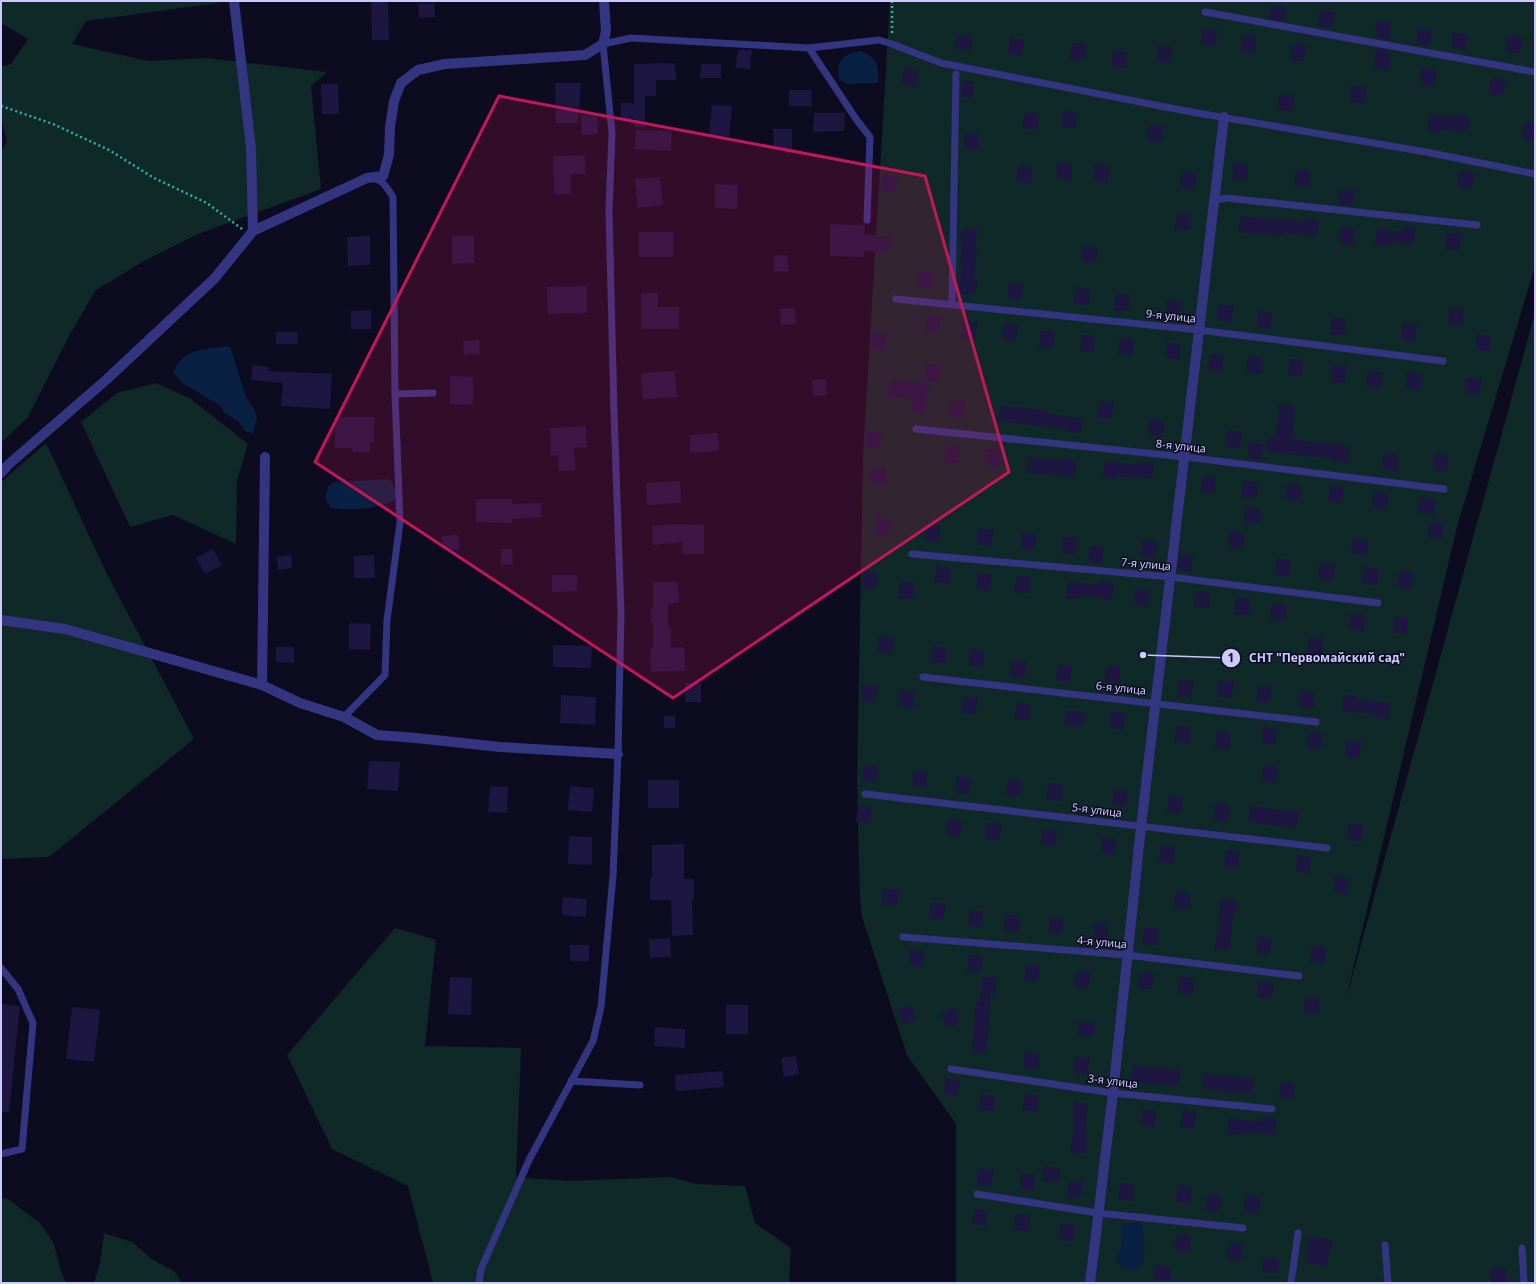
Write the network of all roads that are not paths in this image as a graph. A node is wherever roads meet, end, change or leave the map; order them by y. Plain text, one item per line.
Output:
1 (234, 1) edge
2 (604, 1) edge
3 (1204, 12) dead end
4 (603, 44) junction
5 (809, 48) junction
6 (1535, 72) edge
7 (956, 74) dead end
8 (1224, 117) junction
9 (1535, 174) edge
10 (368, 178) junction
11 (1214, 200) junction
12 (867, 220) dead end
13 (1478, 225) dead end
14 (250, 234) junction
15 (896, 299) dead end
16 (952, 304) junction
17 (1199, 330) junction
18 (1442, 361) dead end
19 (433, 393) dead end
20 (395, 394) junction
21 (916, 428) dead end
22 (265, 457) dead end
23 (1185, 457) junction
24 (1, 473) edge
25 (1444, 489) dead end
26 (912, 554) dead end
27 (1171, 577) junction
28 (1378, 603) dead end
29 (1, 620) edge
30 (923, 677) dead end
31 (262, 685) junction
32 (1156, 704) junction
33 (344, 717) junction
34 (1316, 722) dead end
35 (618, 754) junction
36 (865, 794) dead end
37 (1141, 827) junction
38 (1327, 848) dead end
39 (903, 936) dead end
40 (1127, 956) junction
41 (1, 968) edge
42 (1299, 976) dead end
43 (951, 1069) dead end
44 (572, 1081) junction
45 (640, 1085) dead end
46 (1113, 1093) junction
47 (1272, 1109) dead end
48 (1, 1154) edge
49 (977, 1194) dead end
50 (1098, 1213) junction
51 (1243, 1228) dead end
52 (1298, 1233) dead end
53 (1385, 1245) dead end
54 (1522, 1248) dead end
55 (479, 1283) edge
56 (1090, 1283) edge
57 (1291, 1283) edge
58 (1388, 1283) edge
59 (1524, 1283) edge

1 - 14 street
2 - 4 street
3 - 6 lane
4 - 5 lane
4 - 10 street
4 - 35 lane
5 - 8 lane
5 - 12 lane
7 - 16 lane
8 - 9 lane
8 - 11 street
10 - 14 street
10 - 20 lane
11 - 13 lane
11 - 17 street
14 - 24 street
15 - 16 lane, 9-я улица
16 - 17 lane, 9-я улица
17 - 18 lane, 9-я улица
17 - 23 street
19 - 20 lane
20 - 33 lane
21 - 23 lane, 8-я улица
22 - 31 street
23 - 25 lane, 8-я улица
23 - 27 street
26 - 27 lane, 7-я улица
27 - 28 lane, 7-я улица
27 - 32 street
29 - 31 street
30 - 32 lane, 6-я улица
31 - 33 street
32 - 34 lane, 6-я улица
32 - 37 street
33 - 35 street
35 - 44 lane
36 - 37 lane, 5-я улица
37 - 38 lane, 5-я улица
37 - 40 street
39 - 40 lane, 4-я улица
40 - 42 lane, 4-я улица
40 - 46 street
41 - 48 lane
43 - 46 lane, 3-я улица
44 - 45 lane
44 - 55 lane
46 - 47 lane, 3-я улица
46 - 50 street
49 - 50 lane
50 - 51 lane
50 - 56 street
52 - 57 lane
53 - 58 lane
54 - 59 lane

